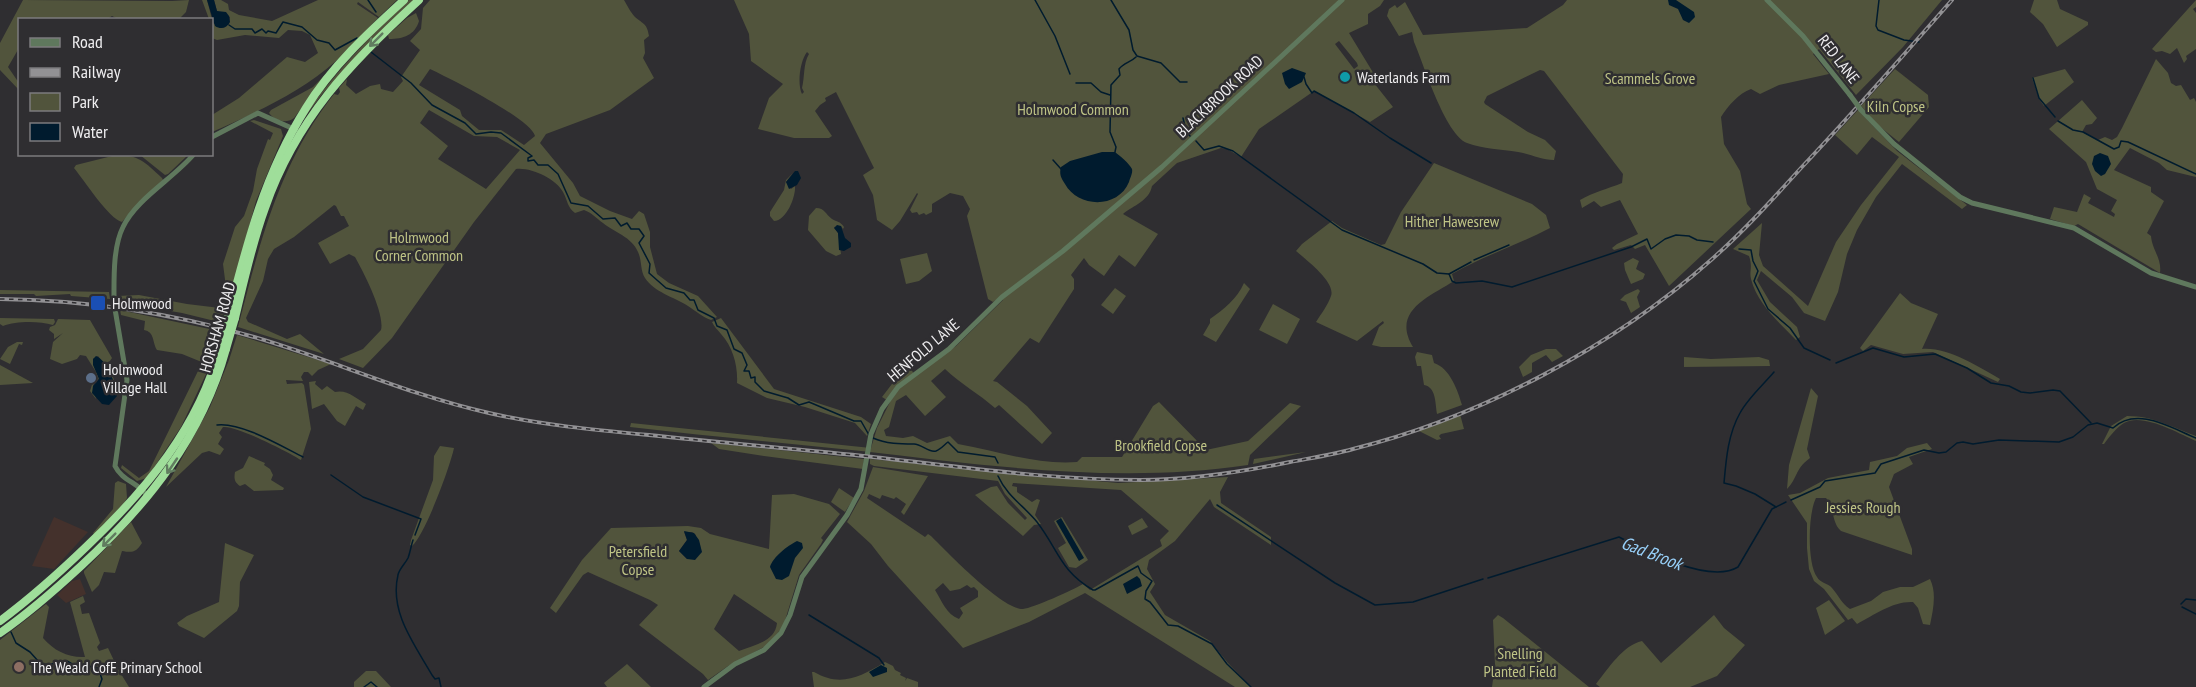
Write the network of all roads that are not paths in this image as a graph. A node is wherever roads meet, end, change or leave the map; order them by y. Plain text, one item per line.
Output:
1 (404, 0) edge
2 (419, 0) edge
3 (1342, 0) edge
4 (1767, 0) edge
5 (306, 106) junction
6 (282, 123) junction
7 (297, 131) junction
8 (213, 136) edge
9 (192, 156) edge
10 (1111, 210) joint
11 (2196, 287) edge
12 (127, 479) junction
13 (146, 494) junction
14 (132, 500) junction
15 (0, 621) edge
16 (0, 633) edge
17 (704, 687) edge

1 - 5 highway, HORSHAM ROAD
2 -> 7 highway, HORSHAM ROAD
3 - 10 street, BLACKBROOK ROAD
4 - 11 street, RED LANE, bridge
5 - 6 street
5 - 7 highway, HORSHAM ROAD
6 - 7 street
6 - 8 street
7 - 13 highway, HORSHAM ROAD, bridge
9 - 12 street, bridge
10 - 17 street, HENFOLD LANE
12 - 13 street
12 - 14 street
13 - 14 highway, HORSHAM ROAD
13 -> 16 highway, HORSHAM ROAD
14 - 15 highway, HORSHAM ROAD

